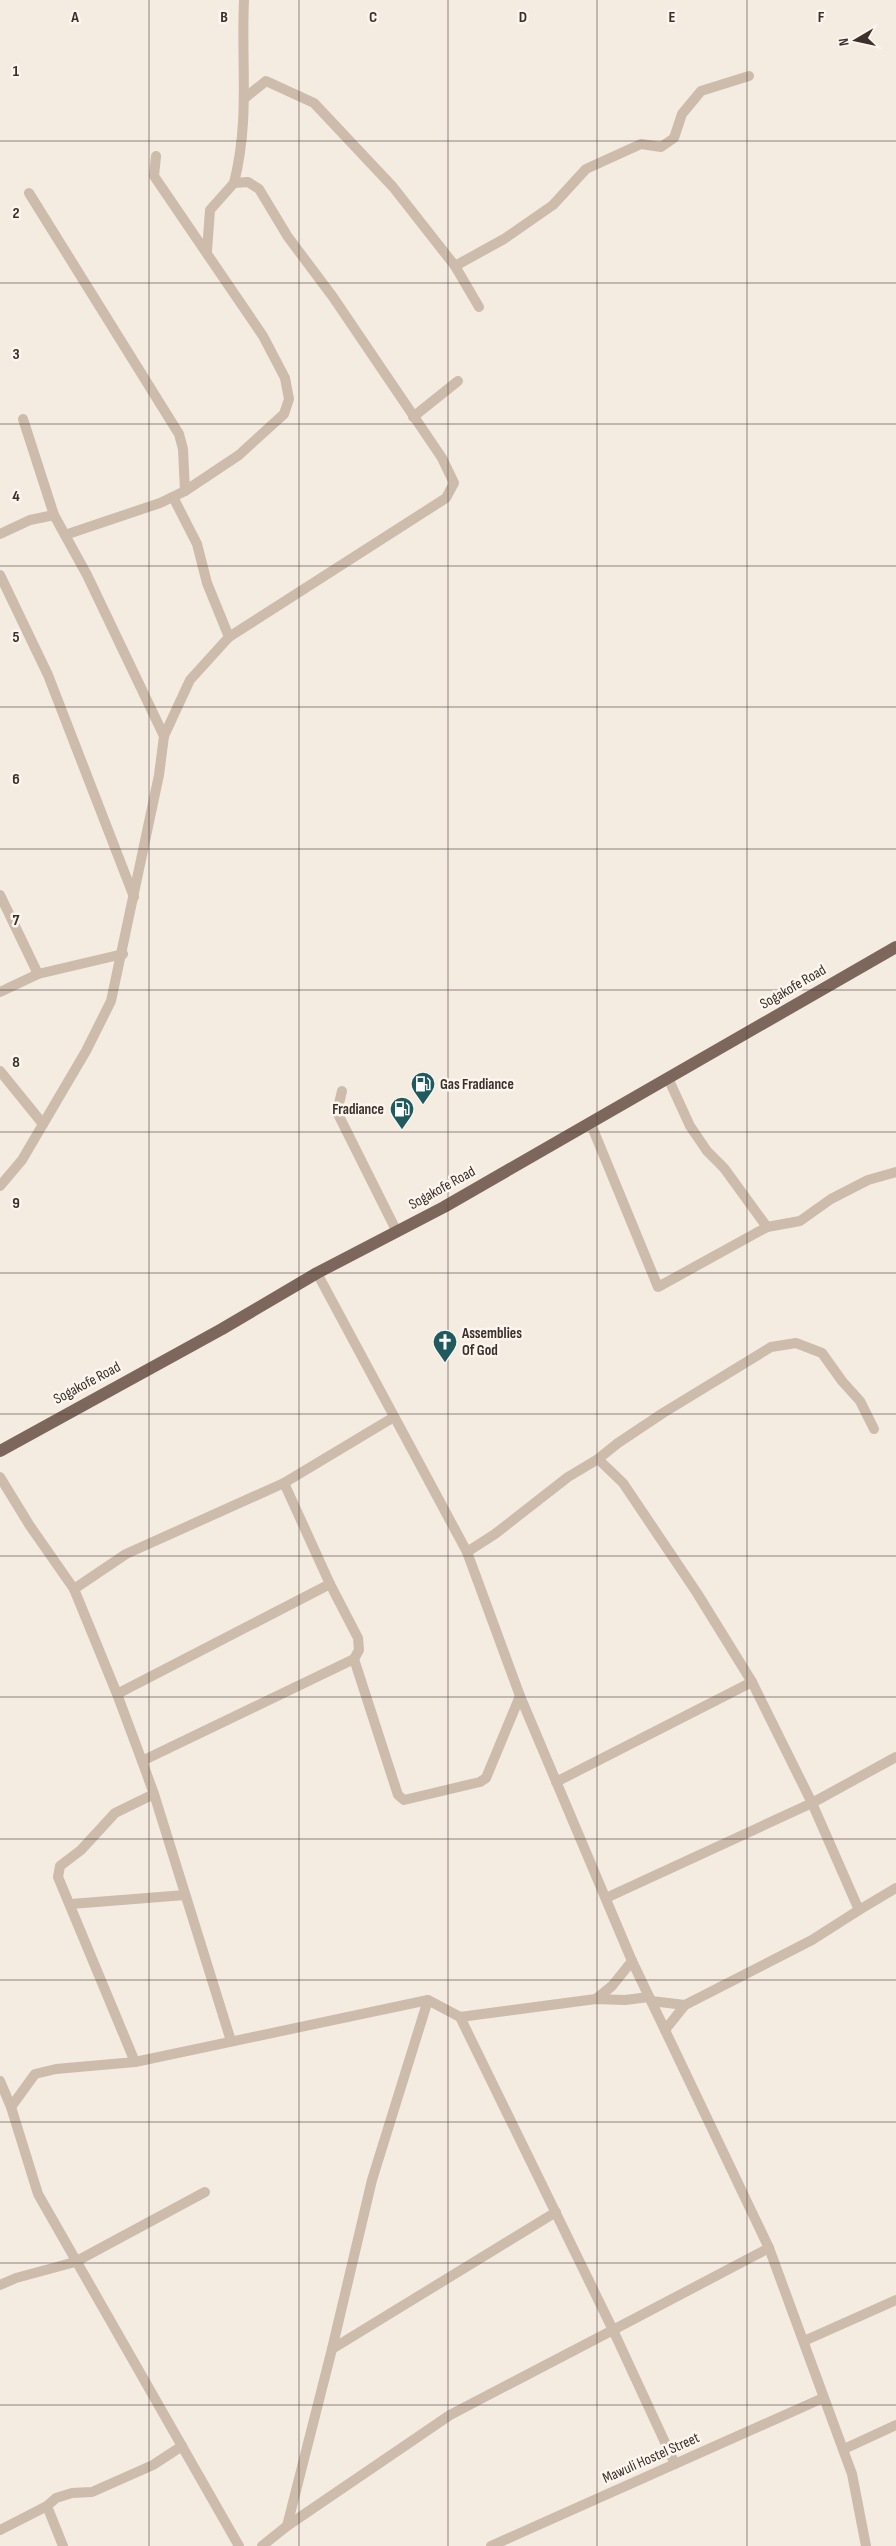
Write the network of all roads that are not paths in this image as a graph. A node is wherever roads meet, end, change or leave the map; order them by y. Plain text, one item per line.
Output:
1 (244, 0) edge
2 (750, 76) dead end
3 (246, 97) junction
4 (156, 156) dead end
5 (234, 184) junction
6 (29, 193) dead end
7 (207, 251) junction
8 (455, 266) junction
9 (479, 307) dead end
10 (458, 381) dead end
11 (413, 417) junction
12 (23, 419) dead end
13 (185, 491) junction
14 (173, 497) junction
15 (54, 516) junction
16 (0, 534) edge
17 (65, 535) junction
18 (0, 575) edge
19 (229, 637) junction
20 (164, 736) junction
21 (0, 896) edge
22 (134, 898) junction
23 (896, 947) edge
24 (123, 954) junction
25 (38, 974) junction
26 (0, 992) edge
27 (0, 1072) edge
28 (668, 1078) junction
29 (342, 1091) dead end
30 (590, 1122) junction
31 (43, 1124) junction
32 (896, 1172) edge
33 (0, 1186) edge
34 (768, 1227) junction
35 (397, 1232) junction
36 (317, 1273) junction
37 (394, 1417) junction
38 (874, 1429) dead end
39 (0, 1451) edge
40 (598, 1459) junction
41 (0, 1477) edge
42 (284, 1483) junction
43 (467, 1552) junction
44 (330, 1584) junction
45 (74, 1589) junction
46 (354, 1659) junction
47 (752, 1682) junction
48 (117, 1694) junction
49 (520, 1696) junction
50 (896, 1757) edge
51 (142, 1762) junction
52 (556, 1782) junction
53 (154, 1794) junction
54 (812, 1804) junction
55 (896, 1888) edge
56 (185, 1895) junction
57 (606, 1898) junction
58 (71, 1904) junction
59 (859, 1910) junction
60 (632, 1961) junction
61 (596, 1999) junction
62 (650, 1999) junction
63 (428, 2000) junction
64 (685, 2005) junction
65 (460, 2016) junction
66 (665, 2030) junction
67 (231, 2041) junction
68 (135, 2062) junction
69 (0, 2081) edge
70 (11, 2107) junction
71 (205, 2192) dead end
72 (556, 2212) junction
73 (769, 2248) junction
74 (75, 2262) junction
75 (0, 2285) edge
76 (896, 2300) edge
77 (613, 2330) junction
78 (804, 2341) junction
79 (332, 2349) junction
80 (823, 2398) junction
81 (896, 2425) edge
82 (182, 2446) junction
83 (844, 2449) junction
84 (675, 2464) junction
85 (47, 2506) junction
86 (287, 2526) junction
87 (0, 2530) edge
88 (63, 2546) edge
89 (240, 2546) edge
90 (262, 2546) edge
91 (491, 2546) edge
92 (866, 2546) edge

1 - 3 street
2 - 8 street
3 - 5 street
3 - 8 street
4 - 7 street
5 - 7 street
5 - 11 street
6 - 13 street
7 - 13 street
8 - 9 street
10 - 11 street
11 - 19 street
12 - 15 street
13 - 14 street
14 - 17 street
14 - 19 street
15 - 16 street
15 - 17 street
17 - 20 street
18 - 22 street
19 - 20 street
20 - 22 street
21 - 25 street
22 - 24 street
23 - 28 main road, Sogakofe Road
24 - 25 street
24 - 31 street
25 - 26 street
27 - 31 street
28 - 30 main road, Sogakofe Road
28 - 34 street
29 - 35 street
30 - 34 street
30 - 35 main road, Sogakofe Road
31 - 33 street
32 - 34 street
35 - 36 main road, Sogakofe Road
36 - 37 street
36 - 39 main road, Sogakofe Road
37 - 42 street
37 - 43 street
38 - 40 street
40 - 43 street
40 - 47 street
41 - 45 street
42 - 44 street
42 - 45 street
43 - 49 street
44 - 46 street
44 - 48 street
45 - 48 street
46 - 49 street
46 - 51 street
47 - 52 street
47 - 54 street
48 - 51 street
49 - 52 street
50 - 54 street
51 - 53 street
52 - 57 street
53 - 56 street
53 - 58 street
54 - 57 street
54 - 59 street
55 - 59 street
56 - 58 street
56 - 67 street
57 - 60 street
58 - 68 street
59 - 64 street
60 - 61 street
60 - 62 street
61 - 62 street
61 - 65 street
62 - 64 street
62 - 66 street
63 - 65 street
63 - 67 street
63 - 79 street
64 - 66 street
65 - 72 street
66 - 73 street
67 - 68 street
68 - 70 street
69 - 70 street
70 - 74 street
71 - 74 street
72 - 77 street
72 - 79 street
73 - 77 street
73 - 78 street
74 - 75 street
74 - 82 street
76 - 78 street
77 - 84 street
77 - 86 street
78 - 80 street
79 - 86 street
80 - 83 street
80 - 84 street, Mawuli Hostel Street
81 - 83 street
82 - 85 street
82 - 89 street
83 - 92 street
84 - 91 street, Mawuli Hostel Street
85 - 87 street
85 - 88 street
86 - 90 street

